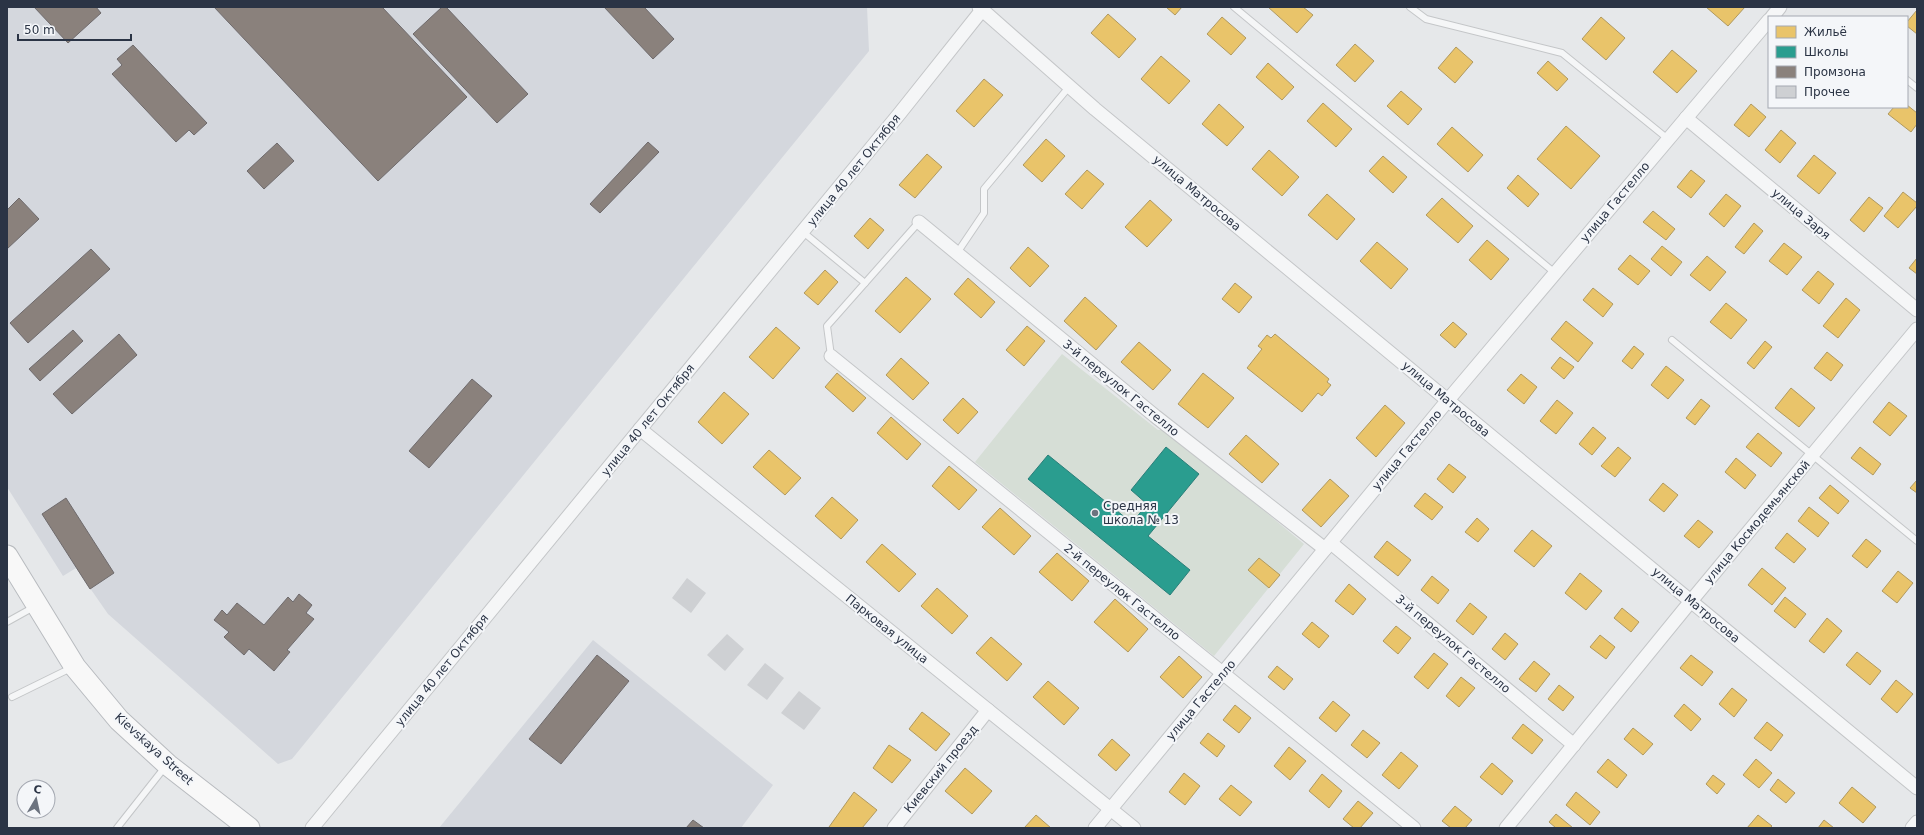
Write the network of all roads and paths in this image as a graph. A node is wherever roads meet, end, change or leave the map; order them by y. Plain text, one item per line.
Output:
1 (1234, 7) edge
2 (1410, 7) edge
3 (1780, 7) edge
4 (980, 8) edge
5 (1773, 16) edge
6 (1768, 21) edge
7 (1908, 81) edge
8 (1069, 87) junction
9 (1917, 88) edge
10 (1686, 118) junction
11 (1668, 139) junction
12 (919, 222) joint
13 (803, 232) junction
14 (957, 253) junction
15 (1555, 273) junction
16 (865, 283) junction
17 (1917, 310) edge
18 (1917, 329) edge
19 (1672, 340) dead end
20 (831, 356) joint
21 (1448, 400) junction
22 (640, 429) junction
23 (1813, 455) junction
24 (1917, 541) edge
25 (1328, 546) junction
26 (7, 556) edge
27 (1691, 601) junction
28 (37, 606) junction
29 (7, 622) edge
30 (75, 667) junction
31 (1223, 674) junction
32 (12, 697) dead end
33 (988, 710) junction
34 (1574, 745) junction
35 (168, 764) junction
36 (1917, 788) edge
37 (1111, 809) junction
38 (1917, 822) edge
39 (117, 828) edge
40 (249, 828) edge
41 (312, 828) edge
42 (894, 828) edge
43 (1095, 828) edge
44 (1134, 828) edge
45 (1414, 828) edge
46 (1506, 828) edge
47 (1912, 828) edge

1 - 15 lane
2 - 11 lane
3 - 5 street
4 - 8 street, улица Матросова
4 - 13 street, улица 40 лет Октября
6 - 10 street, улица Гастелло
7 - 9 lane
8 - 14 lane
8 - 21 street, улица Матросова
10 - 11 street, улица Гастелло
10 - 17 street, улица Заря
11 - 15 street, улица Гастелло
12 - 14 street, 3-й переулок Гастелло
12 - 16 lane
13 - 16 lane
13 - 22 street, улица 40 лет Октября
14 - 25 street, 3-й переулок Гастелло
15 - 21 street, улица Гастелло
16 - 20 lane
18 - 23 street, улица Космодемьянской
19 - 23 lane
20 - 31 street, 2-й переулок Гастелло
21 - 25 street, улица Гастелло
21 - 27 street, улица Матросова
22 - 33 street, Парковая улица
22 - 41 street, улица 40 лет Октября
23 - 24 lane
23 - 27 street, улица Космодемьянской
25 - 31 street, улица Гастелло
25 - 34 street, 3-й переулок Гастелло
26 - 28 highway, Kievskaya Street
27 - 34 street, улица Космодемьянской
27 - 36 street, улица Матросова
28 - 29 lane
28 - 30 highway, Kievskaya Street
30 - 32 lane
30 - 35 highway, Kievskaya Street
31 - 37 street, улица Гастелло
31 - 45 street, 2-й переулок Гастелло
33 - 37 street, Парковая улица
33 - 42 street, Киевский проезд
34 - 46 street, улица Космодемьянской
35 - 39 lane
35 - 40 highway, Kievskaya Street
37 - 43 street, улица Гастелло
37 - 44 street, Парковая улица
38 - 47 street

